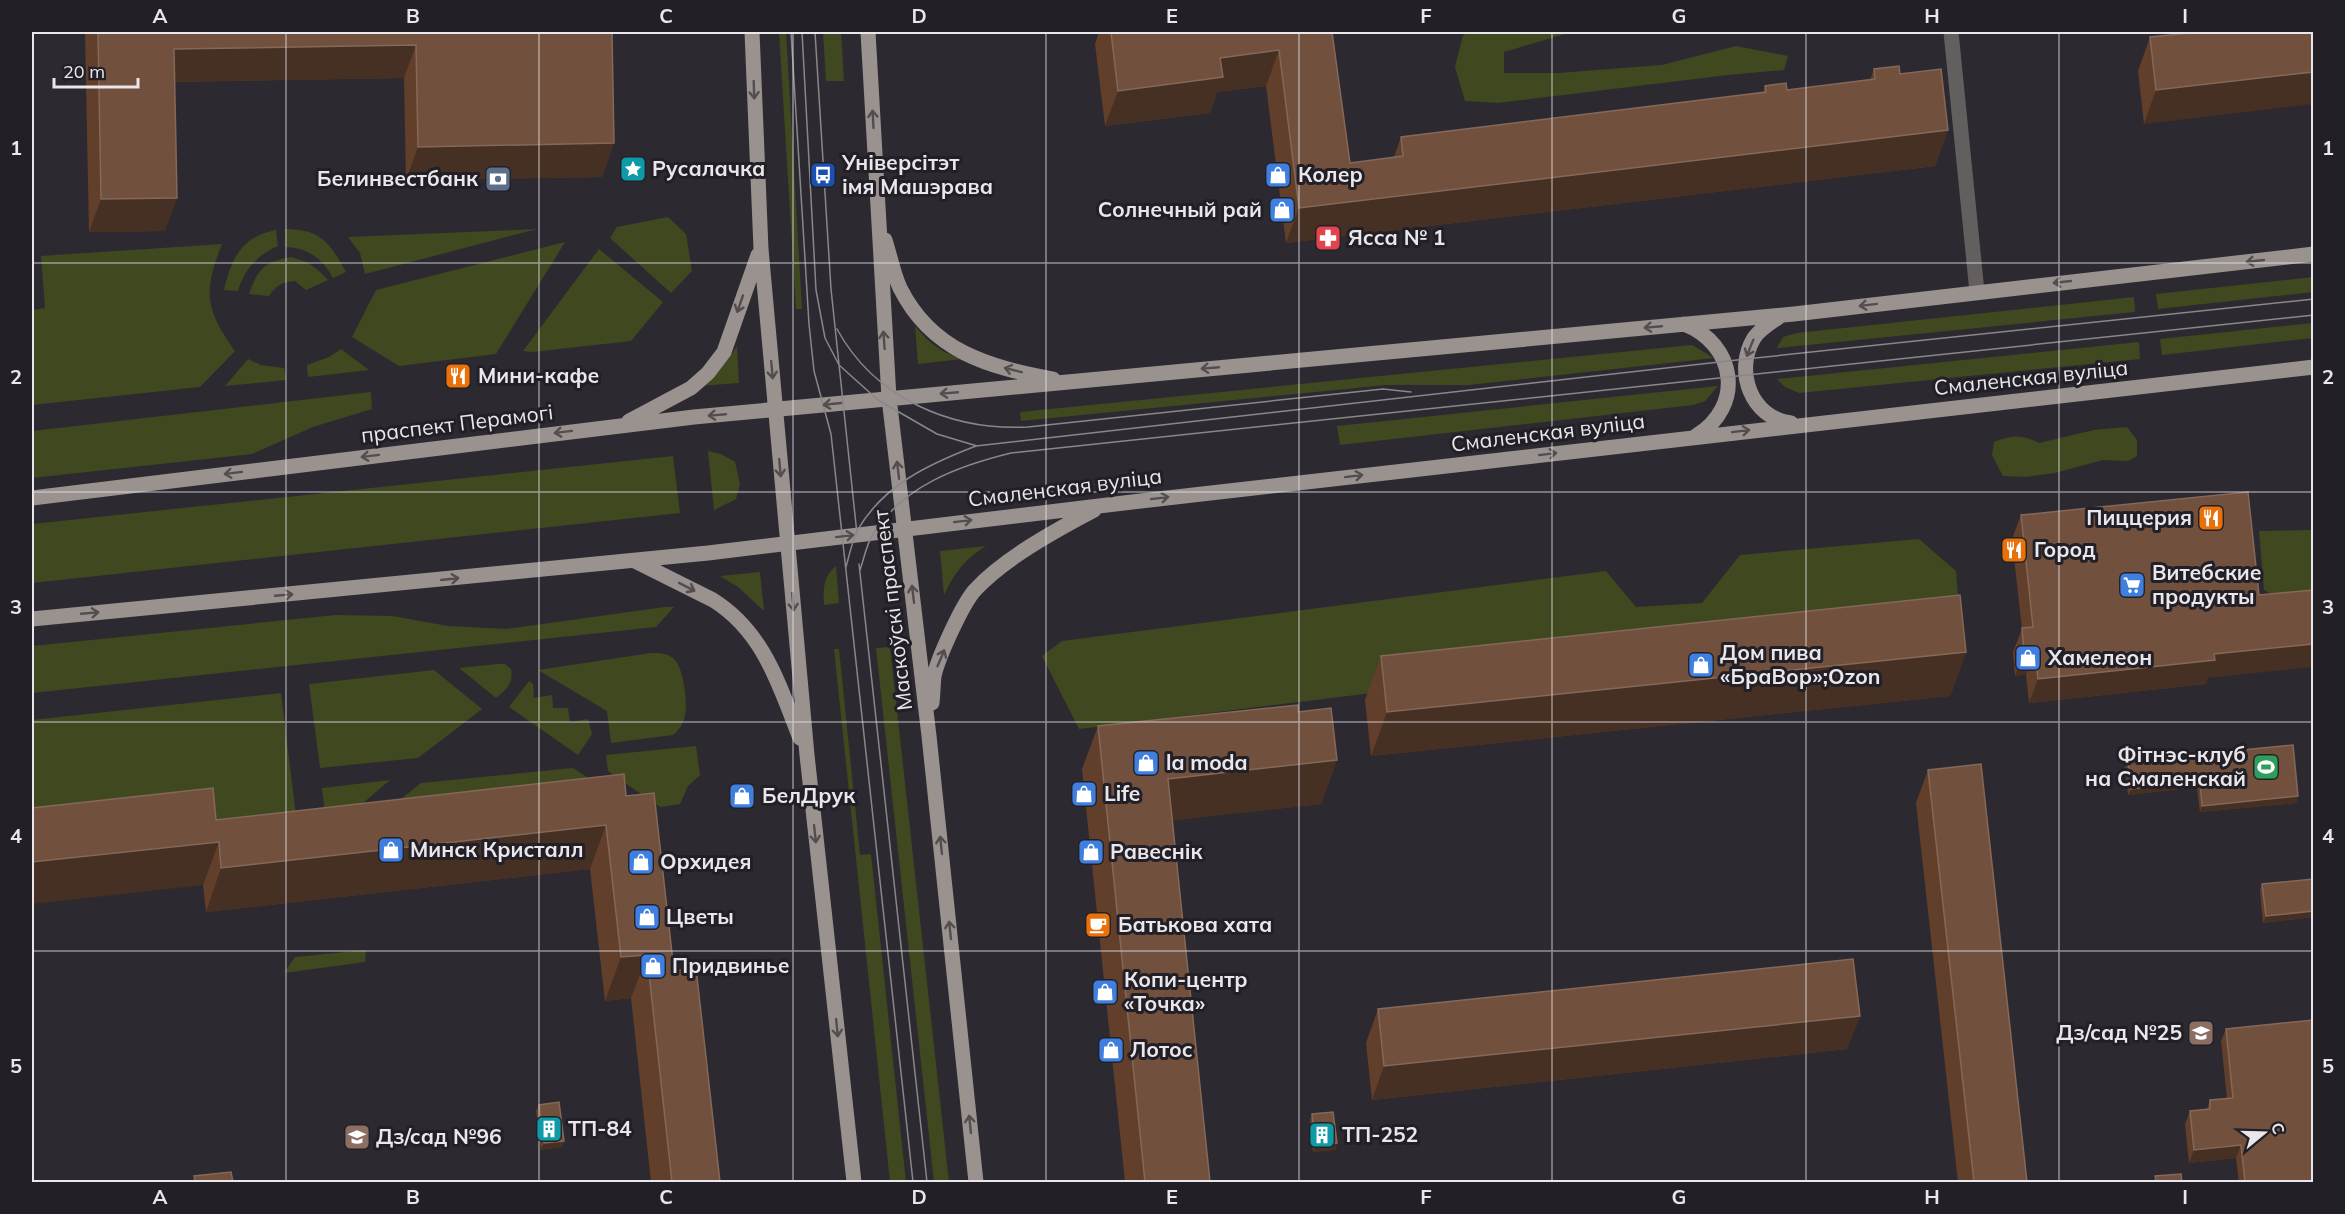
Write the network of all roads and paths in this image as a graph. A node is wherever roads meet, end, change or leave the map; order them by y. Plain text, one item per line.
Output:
1 (752, 32) edge
2 (868, 32) edge
3 (1951, 32) edge
4 (878, 220) junction
5 (760, 249) junction
6 (2313, 254) edge
7 (1977, 292) junction
8 (1794, 314) junction
9 (1683, 324) junction
10 (2313, 367) edge
11 (1070, 382) junction
12 (889, 398) junction
13 (775, 410) junction
14 (1800, 424) junction
15 (621, 425) junction
16 (1693, 437) junction
17 (32, 498) edge
18 (1102, 505) junction
19 (905, 528) junction
20 (787, 544) junction
21 (635, 561) junction
22 (32, 619) edge
23 (929, 735) junction
24 (807, 755) junction
25 (854, 1182) edge
26 (976, 1182) edge

1 -> 5 main road
4 -> 2 main road, Маскоўскі праспект
3 - 7 street
11 -> 4 main road
12 -> 4 main road, Маскоўскі праспект
5 -> 13 main road
5 -> 15 main road
6 -> 7 main road
7 -> 8 main road
8 - 9 main road
8 -> 14 main road
9 -> 11 main road
9 - 16 main road
10 - 14 main road, Смаленская вуліца
11 -> 12 main road
12 -> 13 main road, праспект Перамогі
19 -> 12 main road, Маскоўскі праспект
13 -> 15 main road, праспект Перамогі
13 -> 20 main road
16 -> 14 main road, Смаленская вуліца
15 -> 17 main road, праспект Перамогі
18 -> 16 main road, Смаленская вуліца
19 -> 18 main road, Смаленская вуліца
23 -> 18 main road
20 -> 19 main road, Смаленская вуліца
23 -> 19 main road, Маскоўскі праспект
20 - 21 main road
20 -> 24 main road
22 -> 21 main road
21 -> 24 main road
26 -> 23 main road, Маскоўскі праспект
24 -> 25 main road

